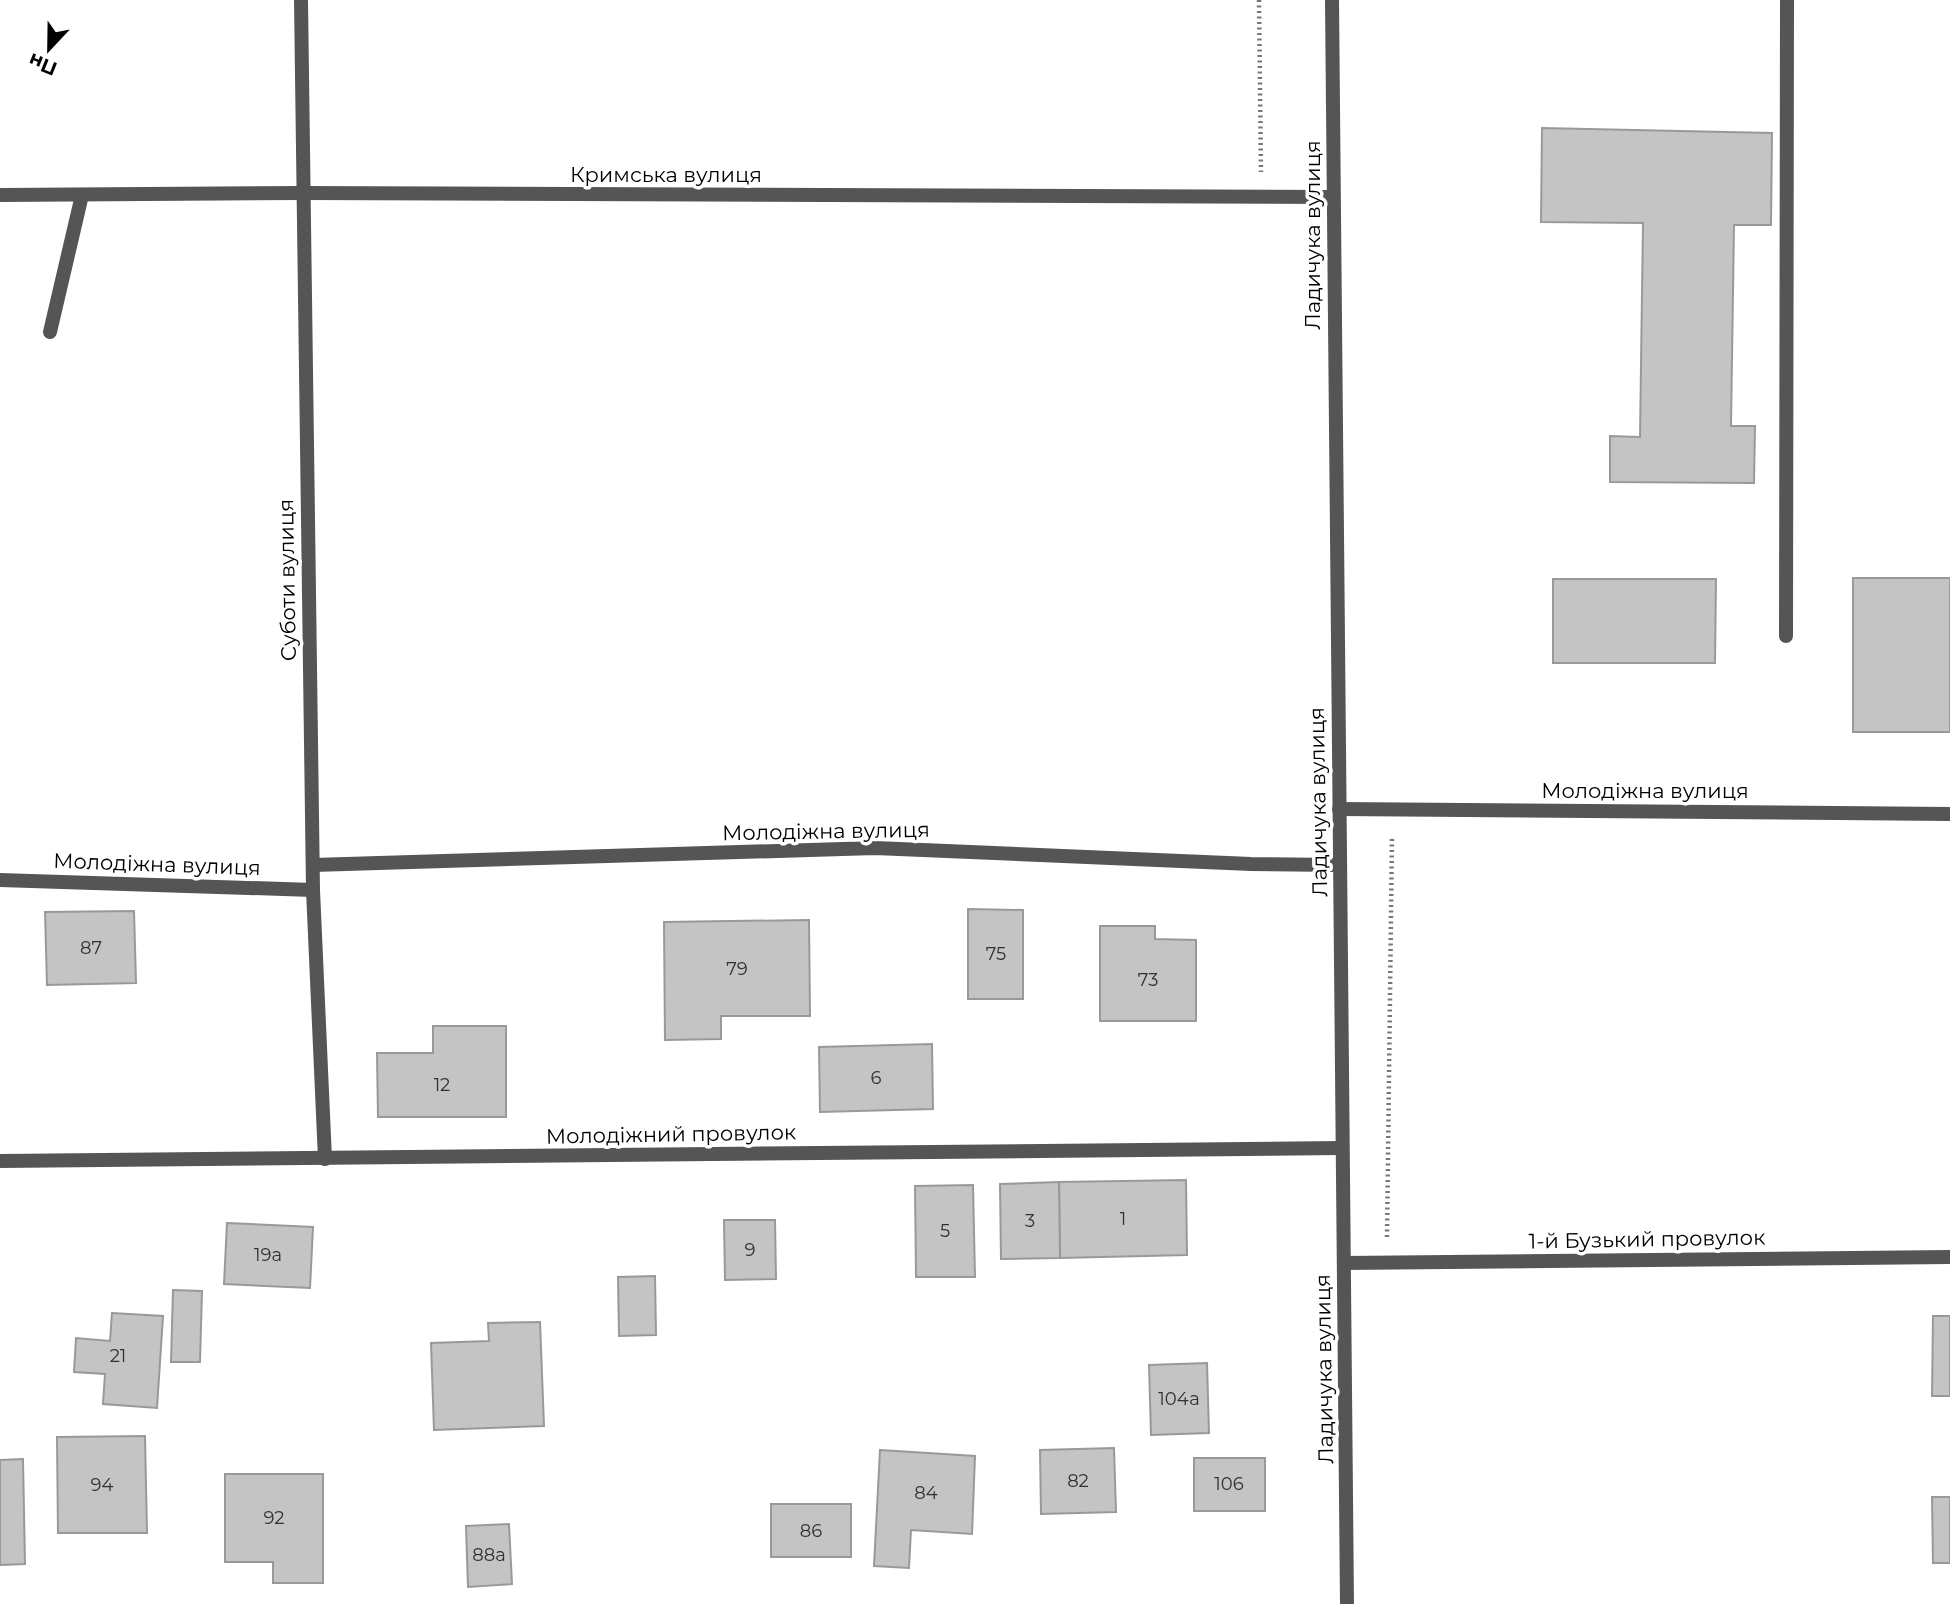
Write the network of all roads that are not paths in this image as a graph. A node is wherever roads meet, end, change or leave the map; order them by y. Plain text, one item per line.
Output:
1 (301, 0) edge
2 (1332, 0) edge
3 (1787, 0) edge
4 (302, 193) junction
5 (0, 195) edge
6 (82, 195) junction
7 (1332, 197) junction
8 (50, 332) dead end
9 (1786, 636) dead end
10 (1339, 810) junction
11 (1950, 814) edge
12 (313, 865) junction
13 (1339, 865) junction
14 (0, 880) edge
15 (313, 890) junction
16 (1342, 1148) junction
17 (325, 1159) junction
18 (0, 1161) edge
19 (1950, 1257) edge
20 (1344, 1263) junction
21 (1347, 1604) edge

1 - 4 street, Суботи вулиця
2 - 7 street, Ладичука вулиця
3 - 9 street
4 - 6 street, Кримська вулиця
4 - 7 street, Кримська вулиця
4 - 12 street, Суботи вулиця
5 - 6 street, Кримська вулиця
6 - 8 street
7 - 10 street, Ладичука вулиця
10 - 11 street, Молодіжна вулиця
10 - 13 street, Ладичука вулиця
12 - 13 street, Молодіжна вулиця
12 - 15 street, Суботи вулиця
13 - 16 street, Ладичука вулиця
14 - 15 street, Молодіжна вулиця
15 - 17 street, Суботи вулиця
16 - 17 street, Молодіжний провулок
16 - 20 street, Ладичука вулиця
17 - 18 street, Молодіжний провулок
19 - 20 street, 1-й Бузький провулок
20 - 21 street, Ладичука вулиця

